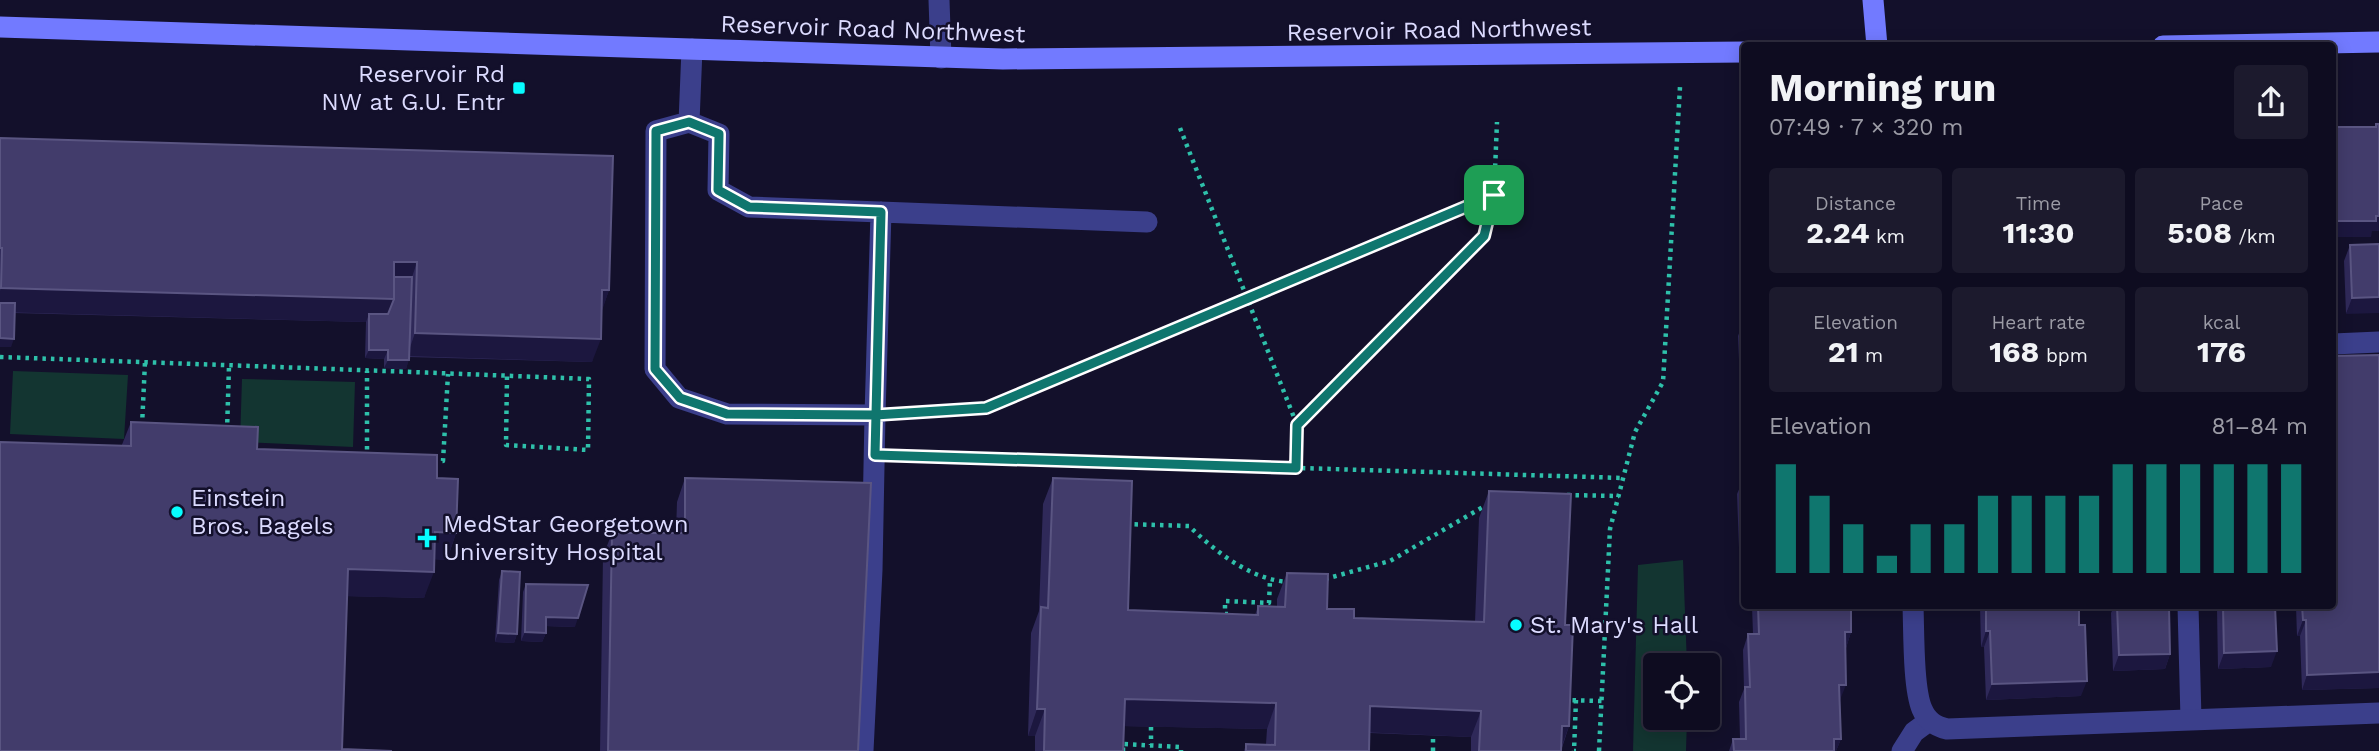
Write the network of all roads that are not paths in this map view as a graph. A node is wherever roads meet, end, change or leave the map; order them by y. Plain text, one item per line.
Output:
1 (939, 0) edge
2 (1873, 0) edge
3 (0, 27) edge
4 (1877, 42) edge
5 (2379, 42) edge
6 (2336, 43) edge
7 (692, 49) junction
8 (1741, 52) edge
9 (941, 58) junction
10 (689, 122) junction
11 (881, 212) junction
12 (1147, 222) dead end
13 (2379, 342) edge
14 (2336, 344) edge
15 (875, 415) junction
16 (1913, 609) edge
17 (2188, 609) edge
18 (2379, 713) edge
19 (2191, 719) junction
20 (1930, 721) junction
21 (863, 751) edge
22 (1902, 751) edge

1 - 9 street
2 - 4 main road
3 - 7 main road, Reservoir Road Northwest
5 - 6 main road
7 - 9 main road, Reservoir Road Northwest
7 - 10 street
8 - 9 main road, Reservoir Road Northwest
10 - 11 street
10 - 15 street
11 - 12 street
11 - 15 street
13 - 14 street
15 - 21 street
16 - 20 street
17 - 19 street
18 - 19 street
19 - 20 street
20 - 22 street

